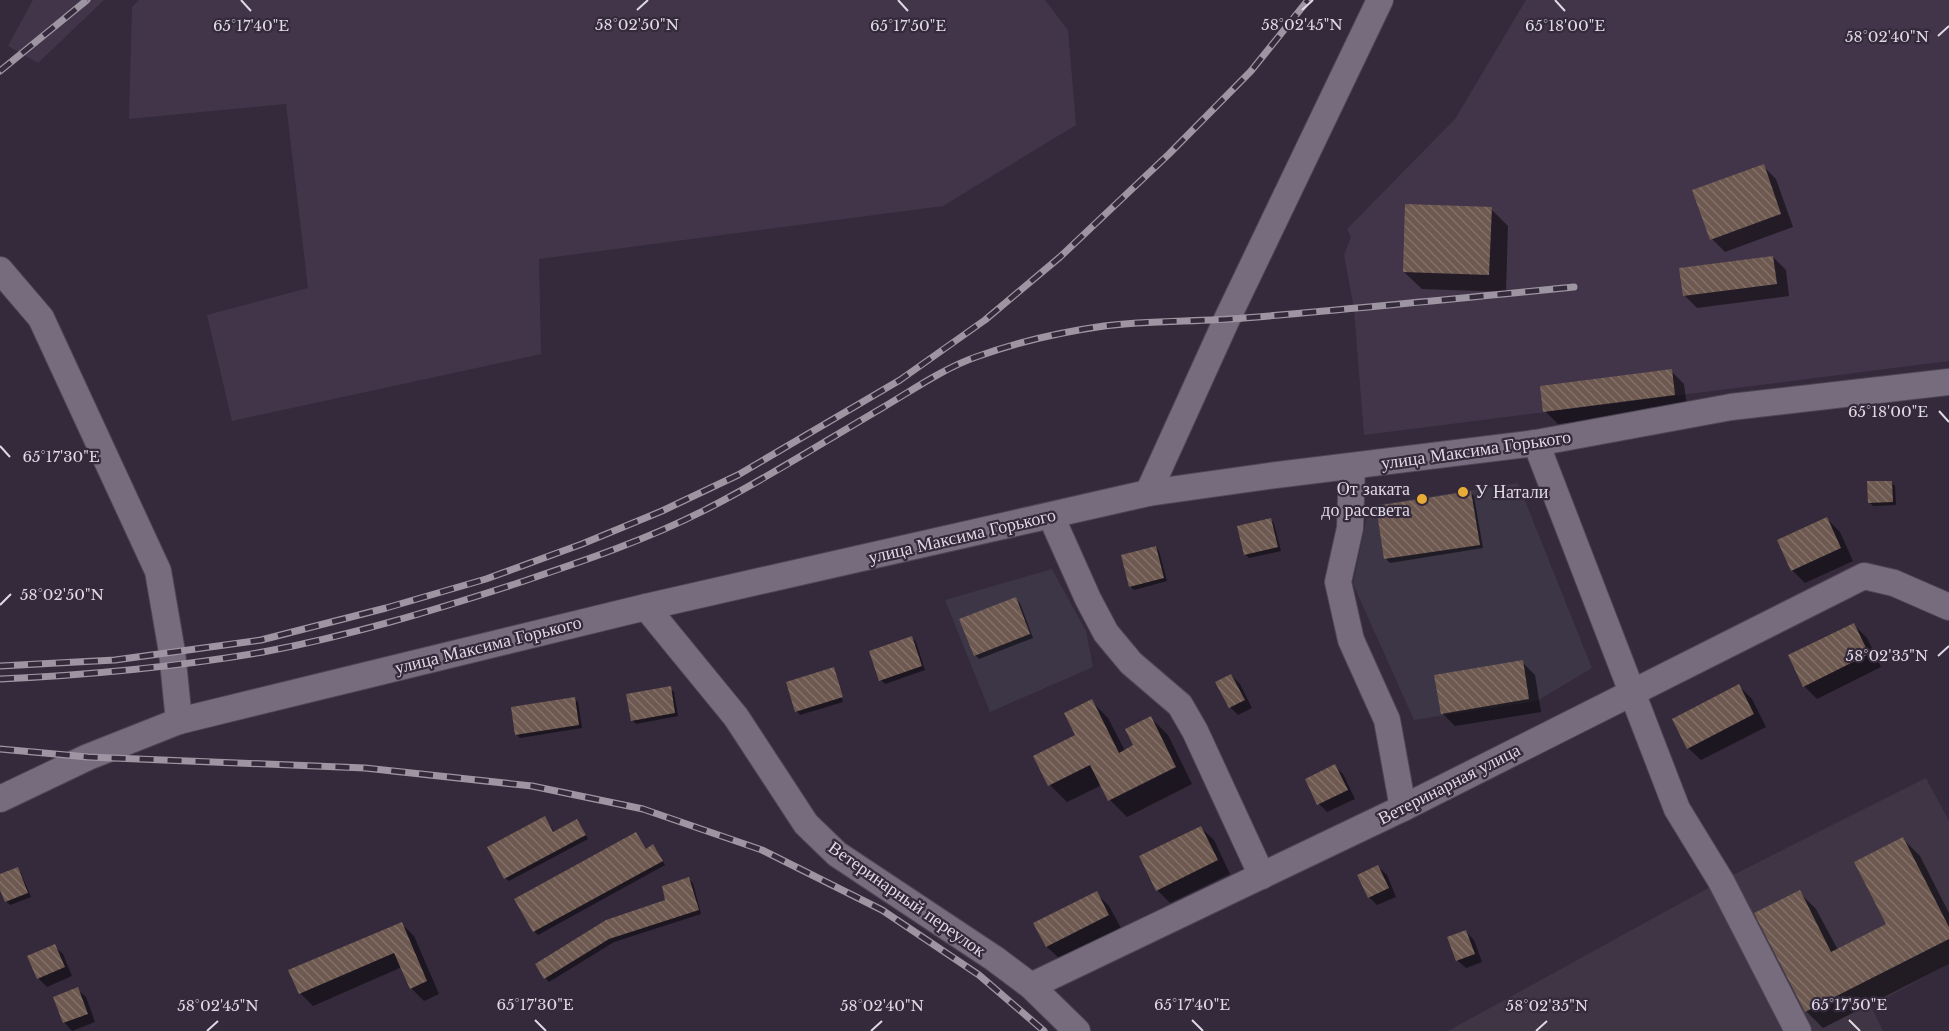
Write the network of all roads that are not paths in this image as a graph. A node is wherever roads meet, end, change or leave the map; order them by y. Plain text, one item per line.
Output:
1 (1380, 0) edge
2 (0, 270) edge
3 (1949, 382) edge
4 (1536, 443) junction
5 (1352, 467) junction
6 (1148, 494) junction
7 (1051, 516) junction
8 (646, 607) junction
9 (1949, 607) edge
10 (1631, 692) junction
11 (178, 721) junction
12 (0, 798) edge
13 (1403, 808) junction
14 (1262, 876) junction
15 (1031, 986) junction
16 (1077, 1031) edge
17 (1798, 1031) edge

1 - 6 street
2 - 11 street
3 - 4 street, улица Максима Горького
4 - 5 street, улица Максима Горького
4 - 10 street
5 - 6 street, улица Максима Горького
5 - 13 street
6 - 7 street, улица Максима Горького
7 - 8 street, улица Максима Горького
7 - 14 street
8 - 11 street, улица Максима Горького
8 - 15 street, Ветеринарный переулок
9 - 10 street, Ветеринарная улица
10 - 13 street, Ветеринарная улица
10 - 17 street
11 - 12 street, улица Максима Горького
13 - 14 street, Ветеринарная улица
14 - 15 street, Ветеринарная улица
15 - 16 street, Ветеринарный переулок

